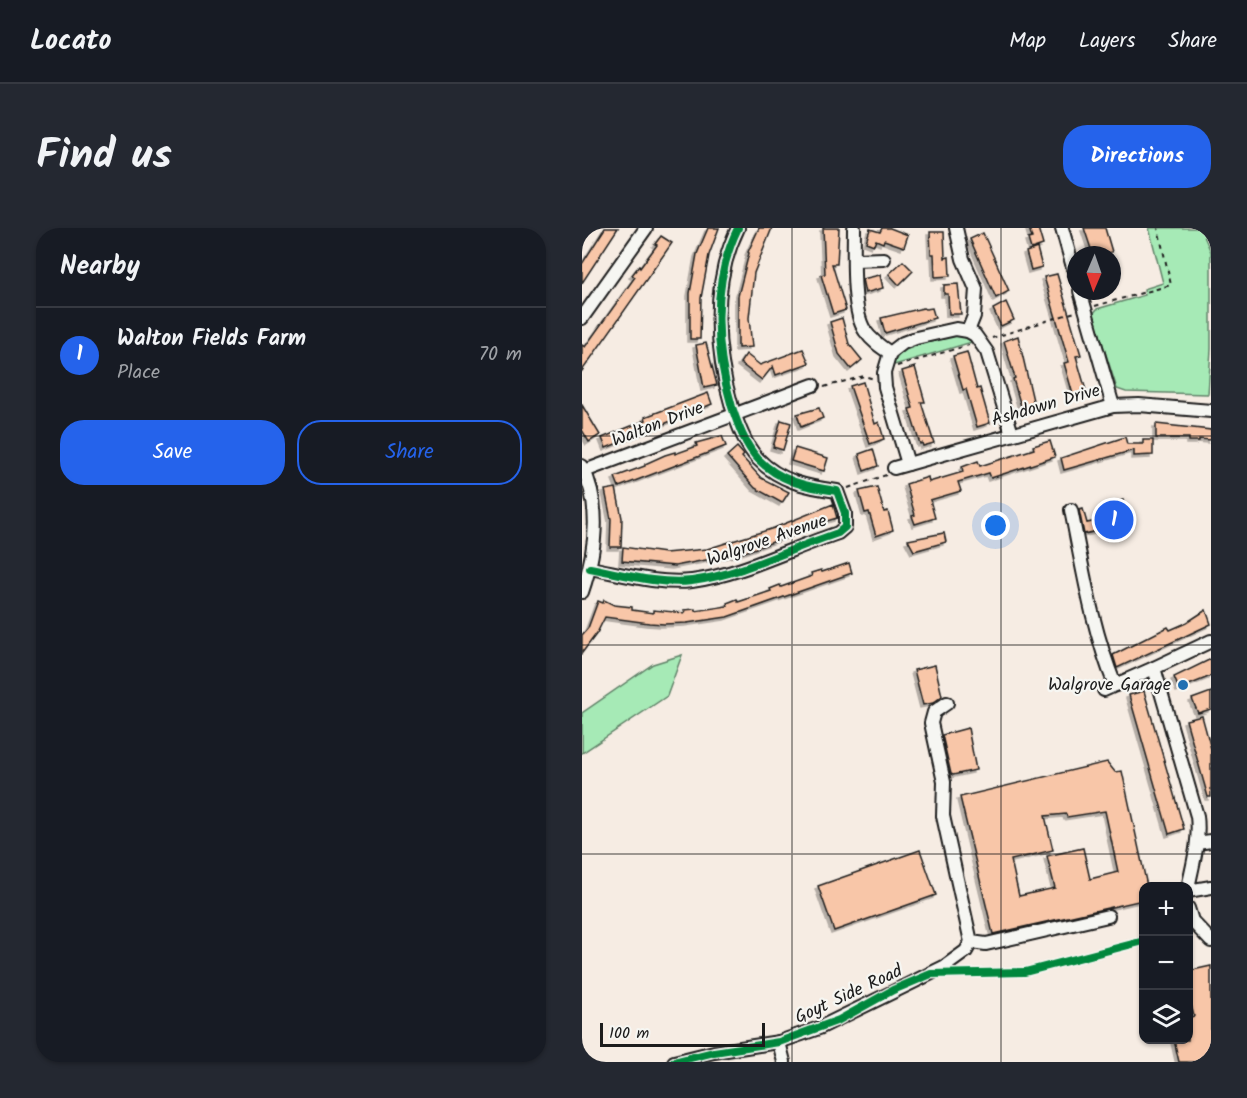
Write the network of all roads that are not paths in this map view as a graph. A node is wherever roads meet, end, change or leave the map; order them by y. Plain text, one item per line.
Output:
1 (646, 228) edge
2 (738, 228) edge
3 (854, 228) edge
4 (956, 228) edge
5 (1062, 228) edge
6 (1067, 246) edge
7 (884, 259) dead end
8 (854, 260) junction
9 (1082, 300) edge
10 (582, 318) edge
11 (968, 331) junction
12 (890, 353) junction
13 (813, 385) road end
14 (1113, 406) junction
15 (1211, 411) edge
16 (735, 415) junction
17 (1012, 434) junction
18 (908, 464) junction
19 (894, 468) road end
20 (583, 470) edge
21 (1071, 510) dead end
22 (590, 568) junction
23 (582, 592) edge
24 (1211, 641) edge
25 (1154, 668) junction
26 (946, 703) dead end
27 (1211, 841) edge
28 (1197, 843) junction
29 (1189, 882) edge
30 (1211, 887) edge
31 (1193, 889) edge
32 (1108, 916) dead end
33 (1193, 922) edge
34 (1210, 940) edge
35 (971, 942) junction
36 (779, 1042) junction
37 (674, 1062) edge
38 (784, 1062) edge

1 - 10 street
2 - 16 street
3 - 8 street
4 - 11 street
5 - 6 street
7 - 8 street
8 - 12 street
9 - 14 street
11 - 12 street
11 - 17 street
12 - 18 street
13 - 16 street, Walton Drive
14 - 15 street, Ashdown Drive
14 - 17 street, Ashdown Drive
16 - 20 street, Walton Drive
16 - 22 street, Walgrove Avenue
17 - 18 street, Ashdown Drive
18 - 19 street, Ashdown Drive
20 - 22 street
21 - 25 street
22 - 23 street
24 - 25 street
25 - 28 street
26 - 35 street
27 - 28 street
28 - 29 street
30 - 31 street
32 - 35 street
33 - 34 street
35 - 36 street, Goyt Side Road
36 - 37 street, Goyt Side Road
36 - 38 street

